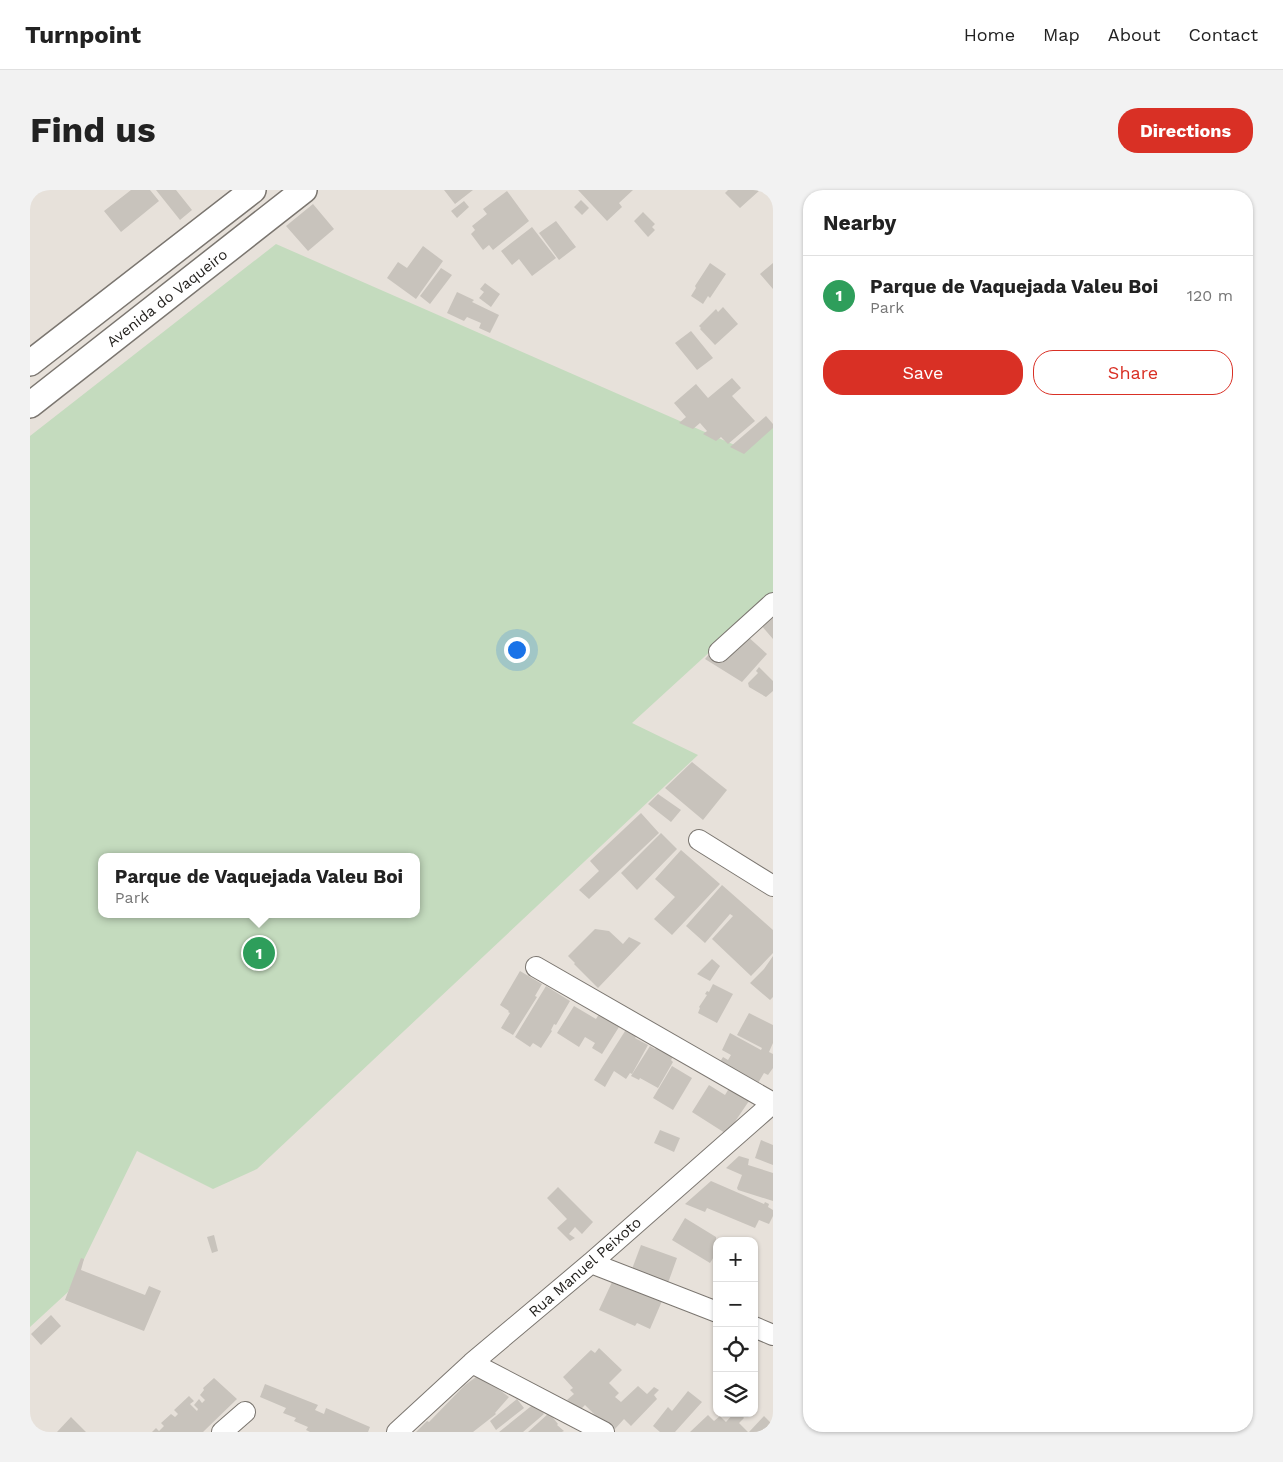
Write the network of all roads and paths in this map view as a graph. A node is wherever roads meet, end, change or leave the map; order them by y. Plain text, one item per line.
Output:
1 (301, 191) edge
2 (245, 197) edge
3 (256, 228) junction
4 (30, 363) edge
5 (30, 405) edge
6 (773, 603) edge
7 (719, 652) dead end
8 (700, 840) dead end
9 (773, 886) edge
10 (536, 966) dead end
11 (773, 1103) edge
12 (591, 1263) junction
13 (713, 1310) edge
14 (758, 1329) edge
15 (773, 1335) edge
16 (472, 1363) junction
17 (244, 1412) dead end
18 (222, 1432) edge
19 (397, 1432) edge
20 (604, 1432) edge

1 - 3 street, Avenida do Vaqueiro
2 - 3 street
2 - 4 street
3 - 5 street, Avenida do Vaqueiro
6 - 7 street
8 - 9 street
10 - 11 street
11 - 12 street, Rua Manuel Peixoto
12 - 13 street
12 - 16 street, Rua Manuel Peixoto
14 - 15 street
16 - 19 street, Rua Manuel Peixoto
16 - 20 street
17 - 18 street

